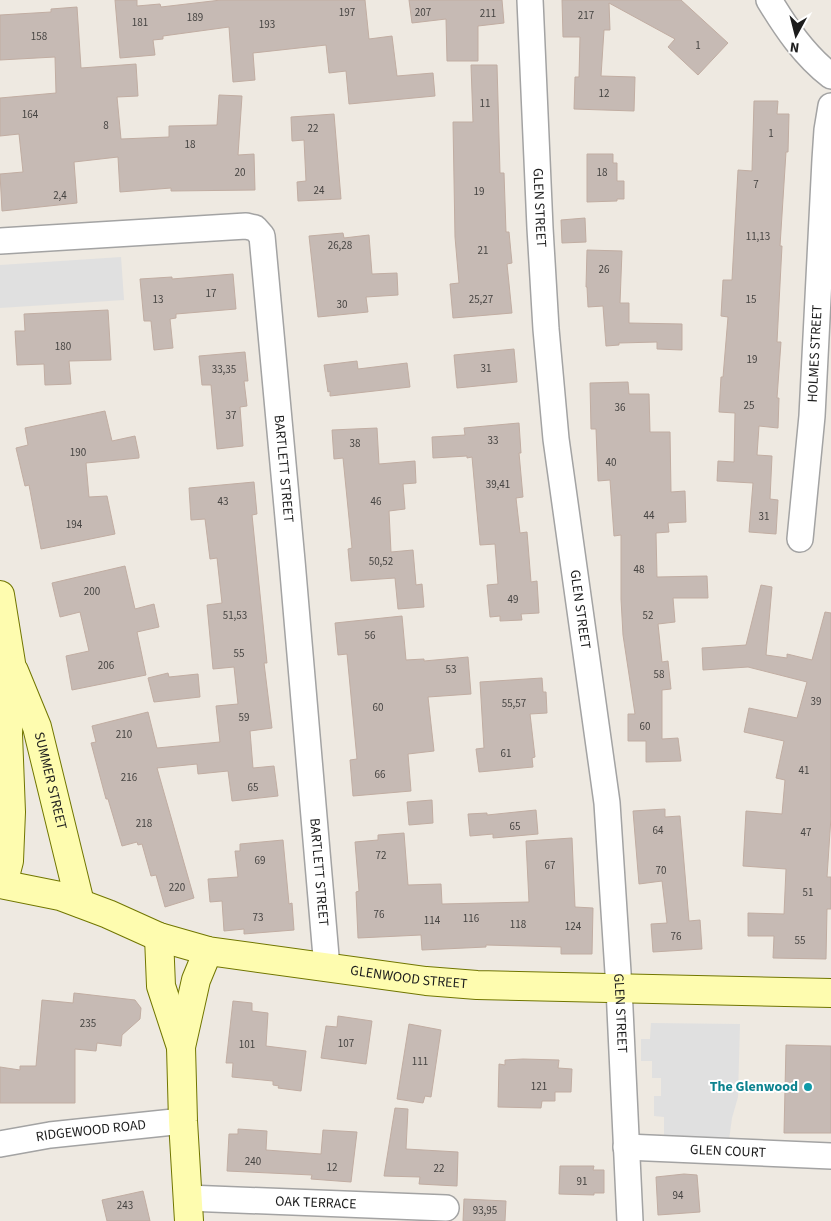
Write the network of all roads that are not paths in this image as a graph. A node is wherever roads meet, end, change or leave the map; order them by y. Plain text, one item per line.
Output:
1 (530, 0) edge
2 (768, 0) edge
3 (831, 76) edge
4 (831, 106) edge
5 (0, 241) edge
6 (822, 418) edge
7 (800, 539) dead end
8 (0, 595) edge
9 (11, 662) junction
10 (2, 884) edge
11 (80, 903) junction
12 (159, 937) junction
13 (208, 951) junction
14 (327, 968) junction
15 (619, 988) junction
16 (831, 992) edge
17 (181, 1047) junction
18 (182, 1121) junction
19 (0, 1144) edge
20 (626, 1147) junction
21 (831, 1156) edge
22 (446, 1208) dead end
23 (188, 1209) edge
24 (630, 1221) edge

1 - 15 street, GLEN STREET
2 - 3 street
4 - 6 street, HOLMES STREET
5 - 14 street, BARTLETT STREET
6 - 7 street, HOLMES STREET
8 - 9 street, SUMMER STREET
9 - 10 street, SUMMER STREET
9 - 11 street, SUMMER STREET
10 - 11 street, GLENWOOD STREET
11 - 12 street, GLENWOOD STREET
12 - 13 street, GLENWOOD STREET
12 - 17 street
13 - 14 street, GLENWOOD STREET
13 - 17 street
14 - 15 street, GLENWOOD STREET
15 - 16 street, GLENWOOD STREET
15 - 20 street, GLEN STREET
17 - 18 street
18 - 19 street, RIDGEWOOD ROAD
18 - 23 street
20 - 21 street, GLEN COURT
20 - 24 street, GLEN STREET
22 - 23 street, OAK TERRACE

